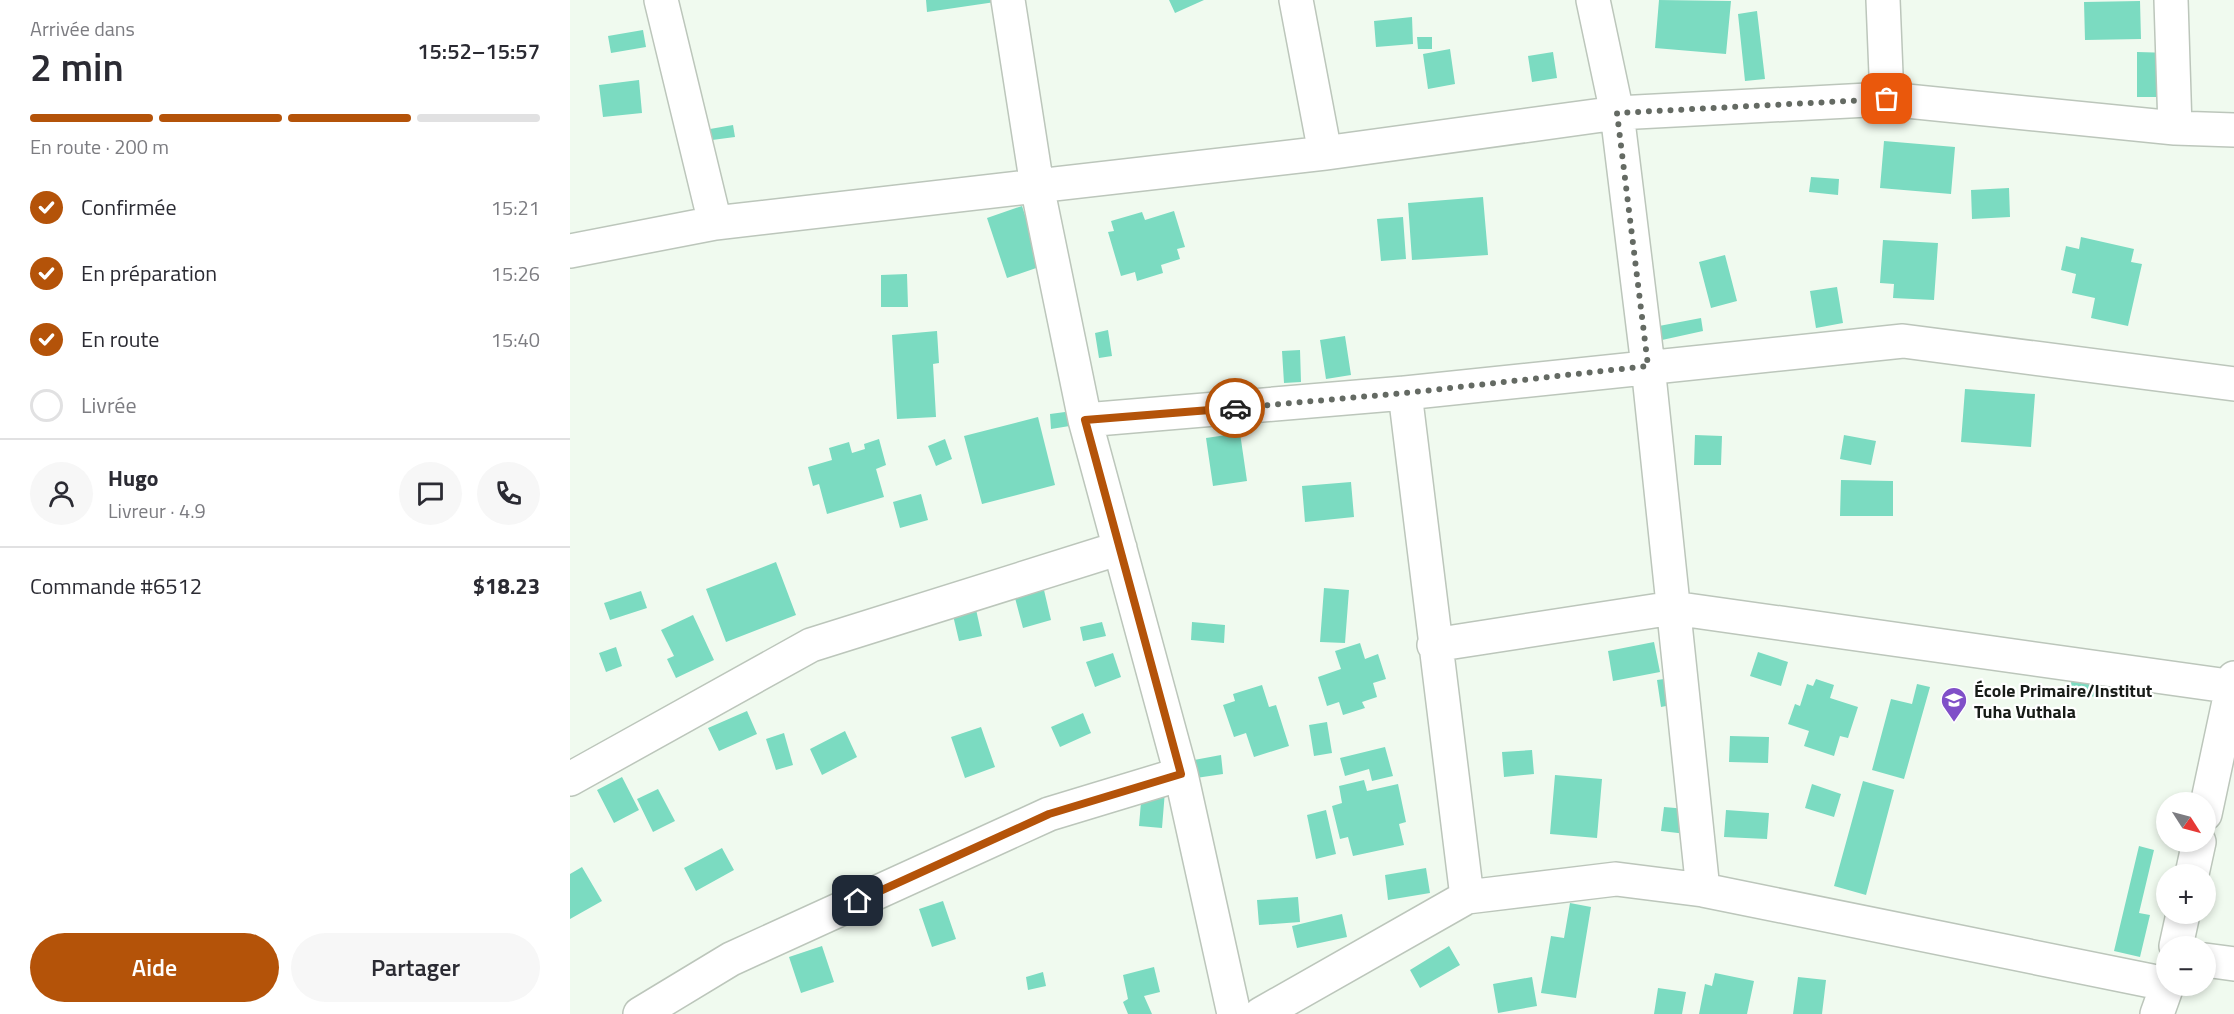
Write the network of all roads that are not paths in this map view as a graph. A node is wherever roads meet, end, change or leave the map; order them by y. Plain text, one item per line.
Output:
1 (661, 0) edge
2 (1008, 0) edge
3 (1296, 0) edge
4 (1593, 0) edge
5 (1883, 0) edge
6 (2171, 0) edge
7 (1887, 99) junction
8 (1617, 113) junction
9 (2175, 128) junction
10 (2234, 130) edge
11 (1325, 153) junction
12 (1038, 186) junction
13 (715, 223) junction
14 (570, 251) edge
15 (1648, 366) junction
16 (2234, 384) edge
17 (1405, 393) junction
18 (1085, 420) junction
19 (1120, 548) junction
20 (1673, 608) junction
21 (1434, 645) junction
22 (2234, 684) edge
23 (1181, 774) junction
24 (570, 779) edge
25 (2210, 792) edge
26 (1703, 890) junction
27 (1467, 897) junction
28 (2216, 962) edge
29 (2234, 964) edge
30 (2156, 983) edge
31 (2163, 996) edge
32 (640, 1014) edge
33 (1234, 1014) edge
34 (1261, 1014) edge
35 (2157, 1014) edge

1 - 13 street
2 - 12 street
3 - 11 street
4 - 8 street
5 - 7 street
6 - 9 street
7 - 8 street
7 - 9 street
8 - 11 street
8 - 15 street
9 - 10 street
11 - 12 street
12 - 13 street
12 - 18 street
13 - 14 street
15 - 16 street
15 - 17 street
15 - 20 street
17 - 18 street
17 - 21 street
18 - 19 street
19 - 23 street
19 - 24 street
20 - 21 street
20 - 22 street
20 - 26 street
21 - 27 street
22 - 25 street
23 - 32 street
23 - 33 street
26 - 27 street
26 - 30 street
27 - 34 street
28 - 29 street
31 - 35 street

